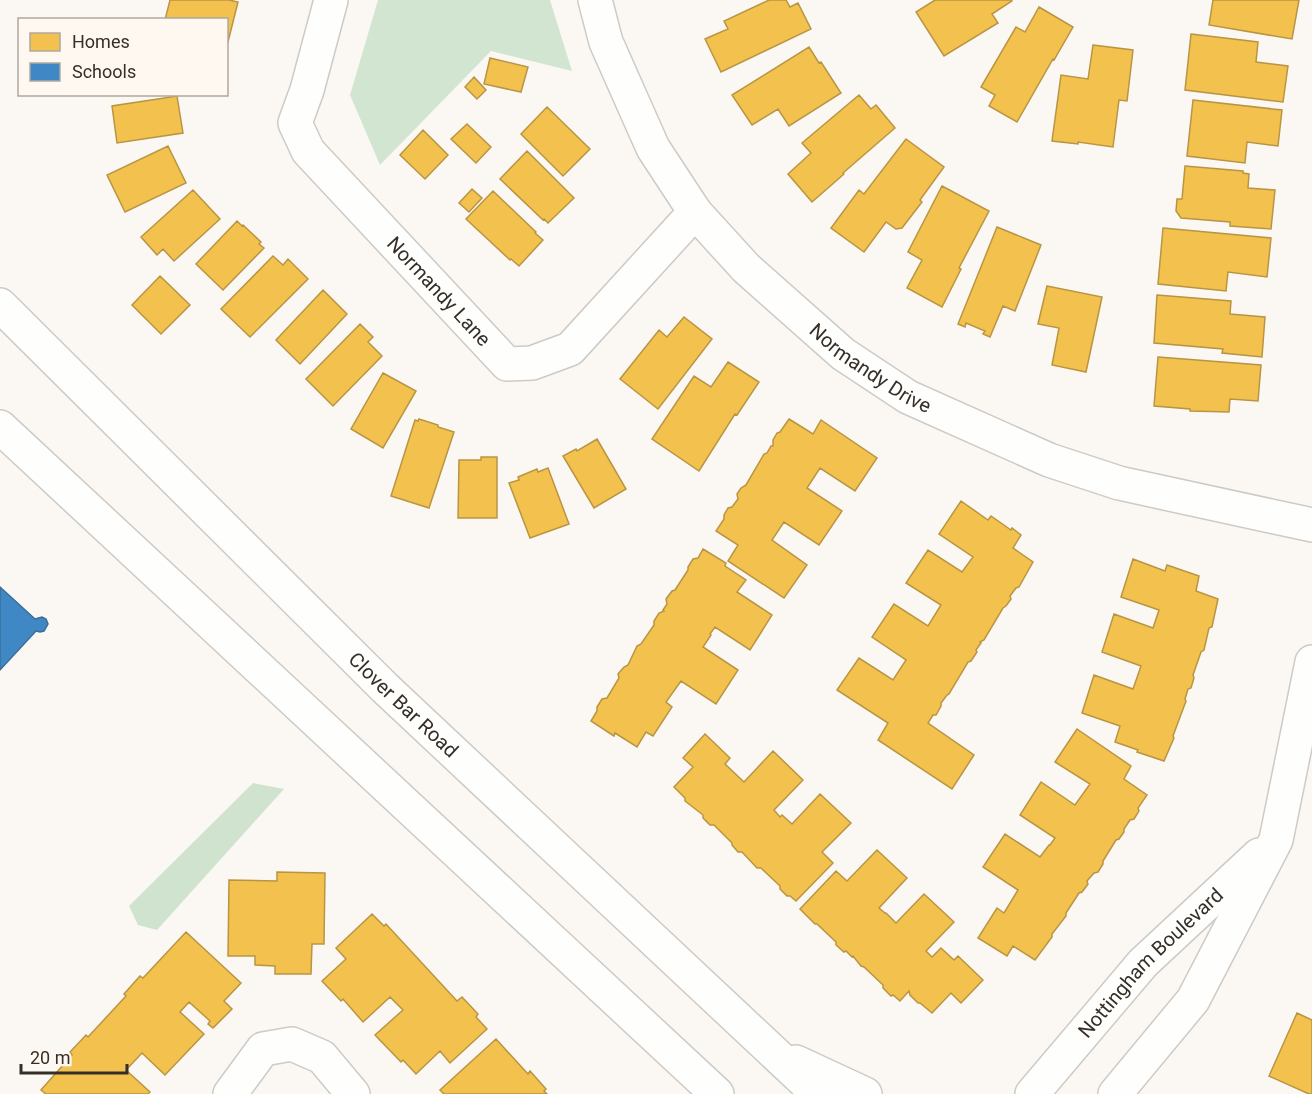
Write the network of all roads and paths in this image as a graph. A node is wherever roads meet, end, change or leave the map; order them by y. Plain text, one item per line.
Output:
1 (331, 0) edge
2 (596, 0) edge
3 (695, 212) junction
4 (3, 305) edge
5 (0, 427) edge
6 (1312, 525) edge
7 (1312, 662) edge
8 (1276, 840) junction
9 (773, 1052) junction
10 (697, 1081) edge
11 (230, 1094) edge
12 (354, 1094) edge
13 (717, 1094) edge
14 (818, 1094) edge
15 (865, 1094) edge
16 (1032, 1094) edge
17 (1115, 1094) edge

1 - 3 street, Normandy Lane
2 - 3 street, Normandy Drive
3 - 6 street, Normandy Drive
4 - 9 street, Clover Bar Road
5 - 10 street
7 - 8 street, Nottingham Boulevard
8 - 16 street, Nottingham Boulevard
8 - 17 street, Nottingham Boulevard
9 - 14 street, Clover Bar Road
9 - 15 street
10 - 13 street
11 - 12 street

